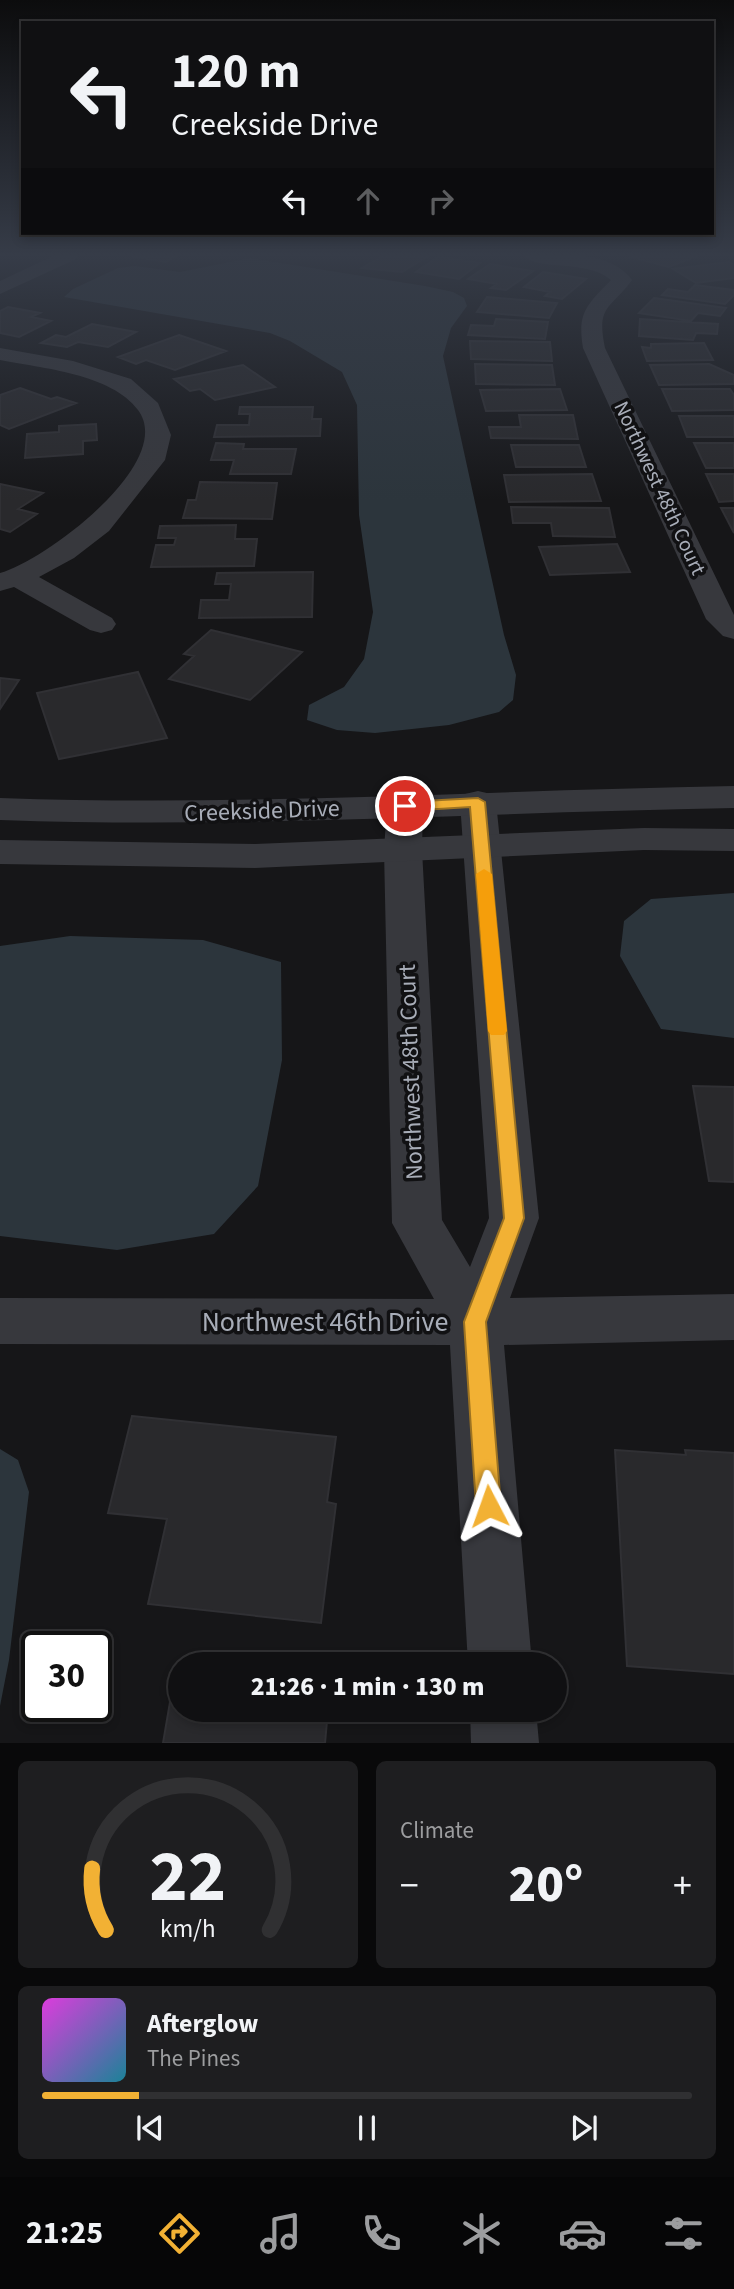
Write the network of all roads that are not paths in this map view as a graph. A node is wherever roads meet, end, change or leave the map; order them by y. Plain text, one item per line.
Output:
1 (592, 337) edge
2 (0, 354) edge
3 (9, 580) edge
4 (101, 624) dead end
5 (734, 629) edge
6 (734, 797) edge
7 (478, 802) junction
8 (405, 806) junction
9 (0, 809) edge
10 (734, 840) edge
11 (481, 845) junction
12 (403, 850) junction
13 (0, 852) edge
14 (734, 1317) edge
15 (0, 1321) edge
16 (475, 1322) junction
17 (499, 1652) edge
18 (504, 1722) edge
19 (505, 1743) edge

1 - 5 street, Northwest 48th Court
2 - 3 street
3 - 4 street
6 - 7 street, Creekside Drive
7 - 8 street, Creekside Drive
7 - 11 street, Northwest 48th Court
8 - 9 street, Creekside Drive
8 - 12 street, Northwest 48th Court
10 - 11 street, Creekside Drive
11 - 12 street, Creekside Drive
11 - 16 street, Northwest 48th Court
12 - 13 street, Creekside Drive
12 - 16 street, Northwest 48th Court
14 - 16 street, Northwest 46th Drive
15 - 16 street, Northwest 46th Drive
16 - 17 street, Northwest 48th Court
18 - 19 street

